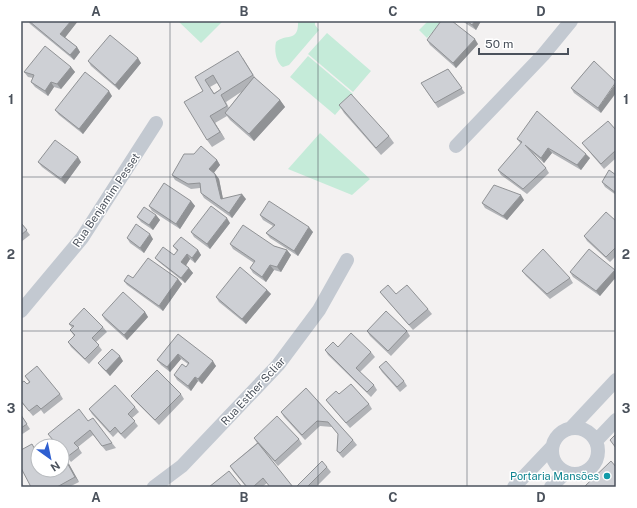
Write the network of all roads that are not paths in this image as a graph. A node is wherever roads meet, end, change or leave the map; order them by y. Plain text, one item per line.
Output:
1 (571, 21) edge
2 (156, 123) dead end
3 (456, 146) dead end
4 (347, 260) dead end
5 (21, 311) edge
6 (616, 380) edge
7 (616, 420) edge
8 (571, 428) junction
9 (596, 441) junction
10 (551, 448) junction
11 (597, 456) junction
12 (608, 467) edge
13 (570, 473) junction
14 (589, 485) edge
15 (154, 487) edge
16 (514, 487) edge
17 (551, 487) edge

1 - 3 street
2 - 5 street, Rua Benjamim Pesset
4 - 15 street, Rua Esther Scliar
6 - 8 street
7 - 9 street
8 - 9 street
8 - 10 street
9 - 11 street
10 - 13 street
10 - 16 street
11 - 12 street
11 - 13 street
13 - 14 street
13 - 17 street

